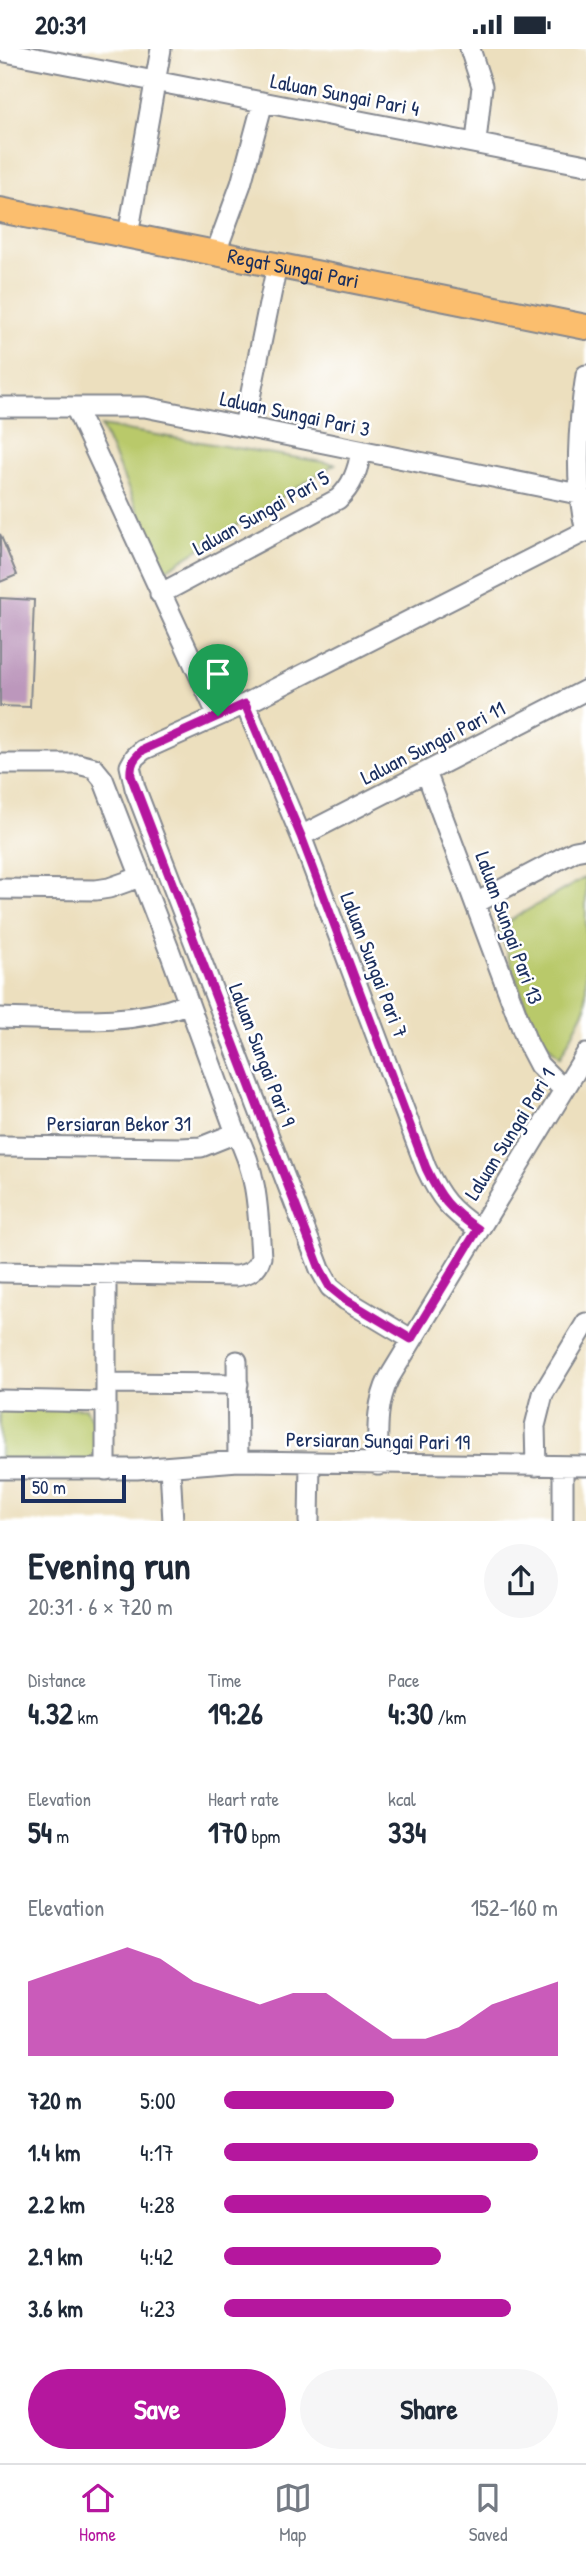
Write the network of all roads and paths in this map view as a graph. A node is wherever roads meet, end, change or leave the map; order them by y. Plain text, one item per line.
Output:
1 (161, 49) edge
2 (470, 49) edge
3 (0, 51) edge
4 (155, 82) junction
5 (263, 102) junction
6 (476, 142) junction
7 (586, 165) edge
8 (0, 210) edge
9 (128, 235) junction
10 (216, 253) junction
11 (277, 265) junction
12 (586, 327) edge
13 (586, 375) edge
14 (0, 407) edge
15 (75, 407) junction
16 (244, 427) junction
17 (361, 451) junction
18 (578, 494) junction
19 (586, 531) edge
20 (160, 594) junction
21 (586, 690) edge
22 (245, 704) junction
23 (218, 716) junction
24 (0, 764) edge
25 (426, 772) junction
26 (301, 836) junction
27 (586, 849) edge
28 (140, 877) junction
29 (0, 889) edge
30 (476, 903) junction
31 (187, 1004) junction
32 (0, 1018) edge
33 (586, 1054) edge
34 (564, 1090) junction
35 (236, 1133) junction
36 (0, 1146) edge
37 (478, 1229) junction
38 (0, 1272) edge
39 (106, 1274) junction
40 (586, 1323) edge
41 (411, 1339) junction
42 (237, 1360) dead end
43 (238, 1384) junction
44 (106, 1392) junction
45 (0, 1400) edge
46 (238, 1461) junction
47 (310, 1462) junction
48 (378, 1465) junction
49 (536, 1466) junction
50 (563, 1466) junction
51 (586, 1466) edge
52 (170, 1467) junction
53 (0, 1469) edge
54 (106, 1470) junction
55 (173, 1521) edge
56 (309, 1521) edge
57 (563, 1521) edge

1 - 4 street
2 - 6 street
3 - 4 street, Laluan Sungai Pari 4
4 - 5 street, Laluan Sungai Pari 4
4 - 9 street
5 - 6 street, Laluan Sungai Pari 4
5 - 10 street
6 - 7 street, Laluan Sungai Pari 4
8 - 9 main road, Regat Sungai Pari
9 - 10 main road, Regat Sungai Pari
10 - 11 main road, Regat Sungai Pari
11 - 12 main road, Regat Sungai Pari
11 - 16 street
13 - 18 street
14 - 15 street, Laluan Sungai Pari 3
15 - 16 street, Laluan Sungai Pari 3
15 - 20 street
16 - 17 street, Laluan Sungai Pari 3
17 - 18 street, Laluan Sungai Pari 3
17 - 20 street, Laluan Sungai Pari 5
18 - 19 street
19 - 22 street
20 - 23 street
21 - 25 street, Laluan Sungai Pari 11
22 - 23 street
22 - 26 street, Laluan Sungai Pari 7
23 - 41 street, Laluan Sungai Pari 9
24 - 28 street
25 - 26 street, Laluan Sungai Pari 11
25 - 30 street, Laluan Sungai Pari 13
26 - 37 street, Laluan Sungai Pari 7
27 - 30 street
28 - 29 street
28 - 31 street
30 - 34 street, Laluan Sungai Pari 13
31 - 32 street
31 - 35 street
33 - 34 street, Laluan Sungai Pari 1
34 - 37 street, Laluan Sungai Pari 1
35 - 36 street, Persiaran Bekor 31
35 - 39 street
37 - 41 street, Laluan Sungai Pari 1
38 - 39 street
39 - 44 street
40 - 49 street
41 - 48 street, Laluan Sungai Pari 1
42 - 43 street
43 - 44 street
43 - 46 street
44 - 45 street
44 - 54 street
46 - 47 street, Persiaran Sungai Pari 19
46 - 52 street, Persiaran Sungai Pari 19
47 - 48 street, Persiaran Sungai Pari 19
47 - 56 street
48 - 49 street, Persiaran Sungai Pari 19
49 - 50 street, Persiaran Sungai Pari 19
50 - 51 street, Persiaran Sungai Pari 19
50 - 57 street
52 - 54 street, Persiaran Sungai Pari 19
52 - 55 street
53 - 54 street, Persiaran Sungai Pari 19

